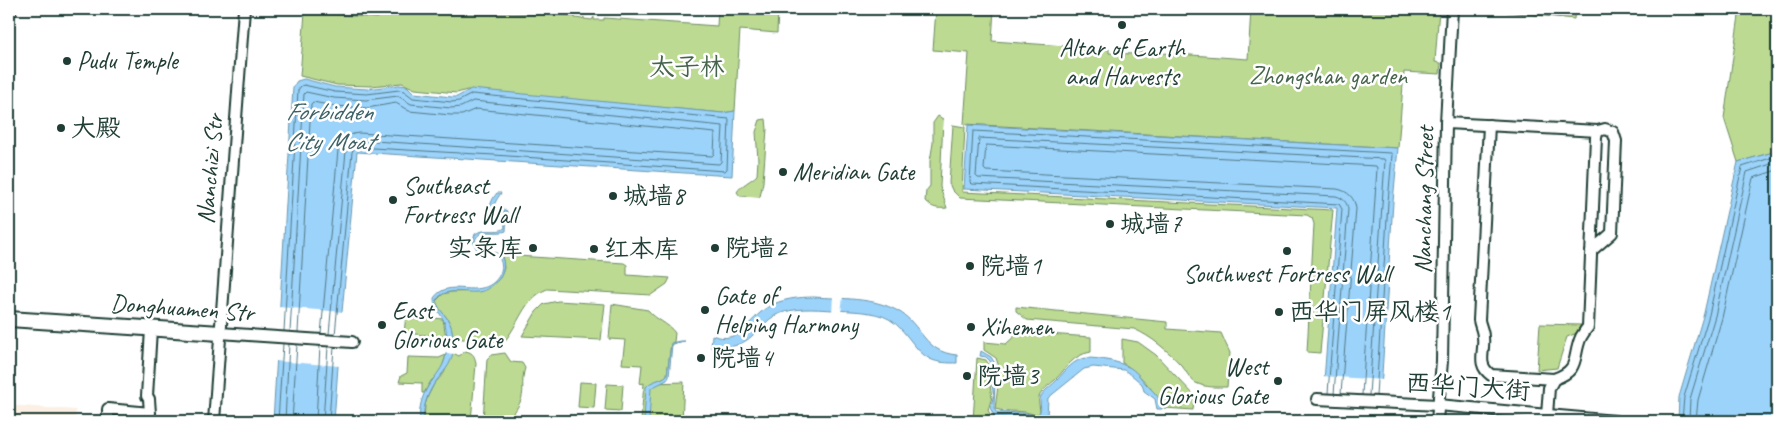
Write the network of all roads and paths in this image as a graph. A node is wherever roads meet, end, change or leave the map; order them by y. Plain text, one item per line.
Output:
1 (11, 9) edge
2 (244, 9) edge
3 (1452, 9) edge
4 (9, 14) edge
5 (1446, 123) junction
6 (1489, 125) junction
7 (1598, 131) junction
8 (1591, 251) junction
9 (9, 319) edge
10 (151, 329) junction
11 (220, 333) junction
12 (347, 341) dead end
13 (1554, 379) junction
14 (1317, 399) dead end
15 (1438, 405) junction
16 (1547, 414) junction
17 (108, 421) edge
18 (214, 421) edge
19 (1437, 421) edge
20 (1615, 421) edge

1 - 4 street
2 - 11 street, Nanchizi Str
3 - 5 street, Nanchang Street
5 - 6 street
5 - 15 street, Nanchang Street
6 - 7 street
6 - 13 street
7 - 8 street
7 - 8 street
8 - 13 street
9 - 10 main road, Donghuamen Str
10 - 11 main road, Donghuamen Str
10 - 17 street
11 - 12 street, Donghuamen Str
11 - 18 street, Nanchizi Str
13 - 16 street
14 - 15 street, 西华门大街
15 - 16 street, 西华门大街
15 - 19 street, Nanchang Street
16 - 20 street, 西华门大街

